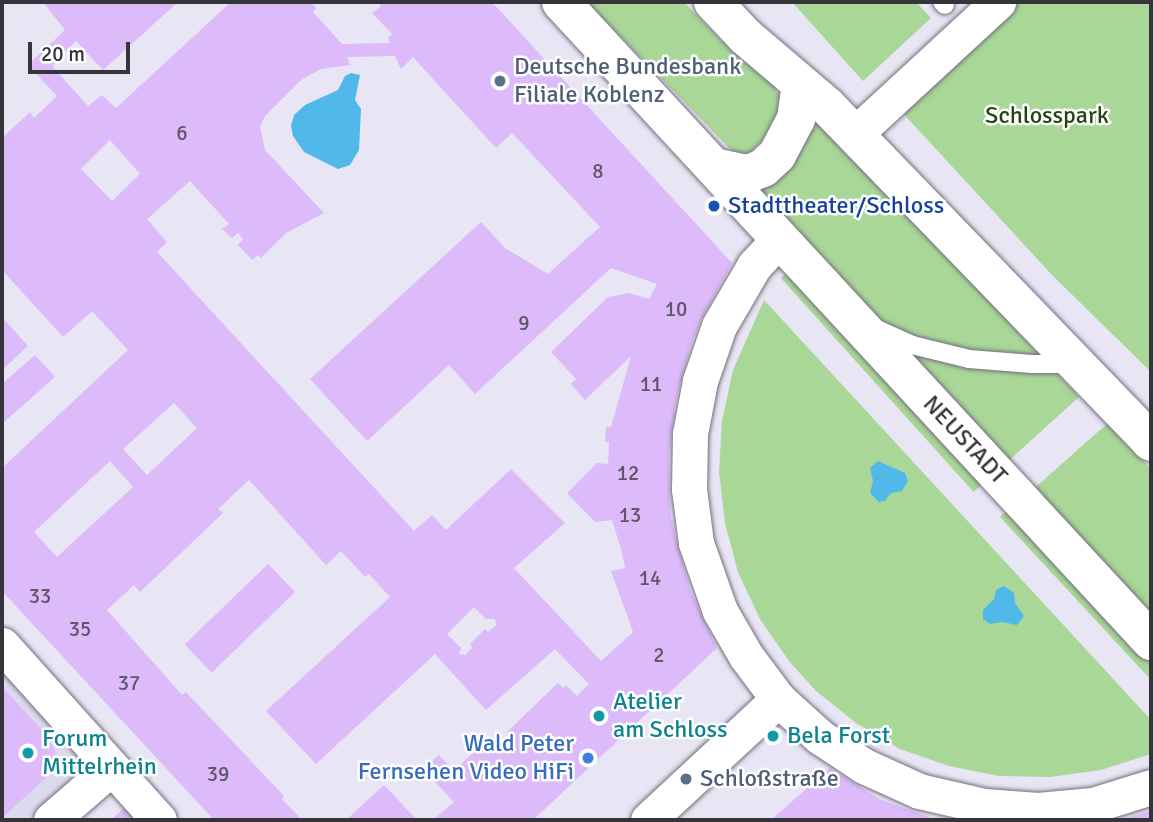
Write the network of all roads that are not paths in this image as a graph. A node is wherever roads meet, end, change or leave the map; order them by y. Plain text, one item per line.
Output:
1 (561, 2) edge
2 (713, 2) edge
3 (998, 2) edge
4 (801, 84) junction
5 (855, 134) junction
6 (713, 167) junction
7 (780, 238) junction
8 (845, 310) junction
9 (1073, 364) junction
10 (1151, 441) edge
11 (1151, 641) edge
12 (2, 645) edge
13 (778, 699) junction
14 (111, 768) junction
15 (1151, 787) edge
16 (51, 820) edge
17 (159, 820) edge
18 (648, 820) edge

1 - 6 street, NEUSTADT
2 - 4 street
3 - 5 street
4 - 5 street
4 - 6 street
5 - 9 street
6 - 7 street, NEUSTADT
7 - 8 street, NEUSTADT
7 - 13 street
8 - 9 lane
8 - 11 street, NEUSTADT
9 - 10 street
12 - 14 street
13 - 15 street
13 - 18 street
14 - 16 street
14 - 17 street

